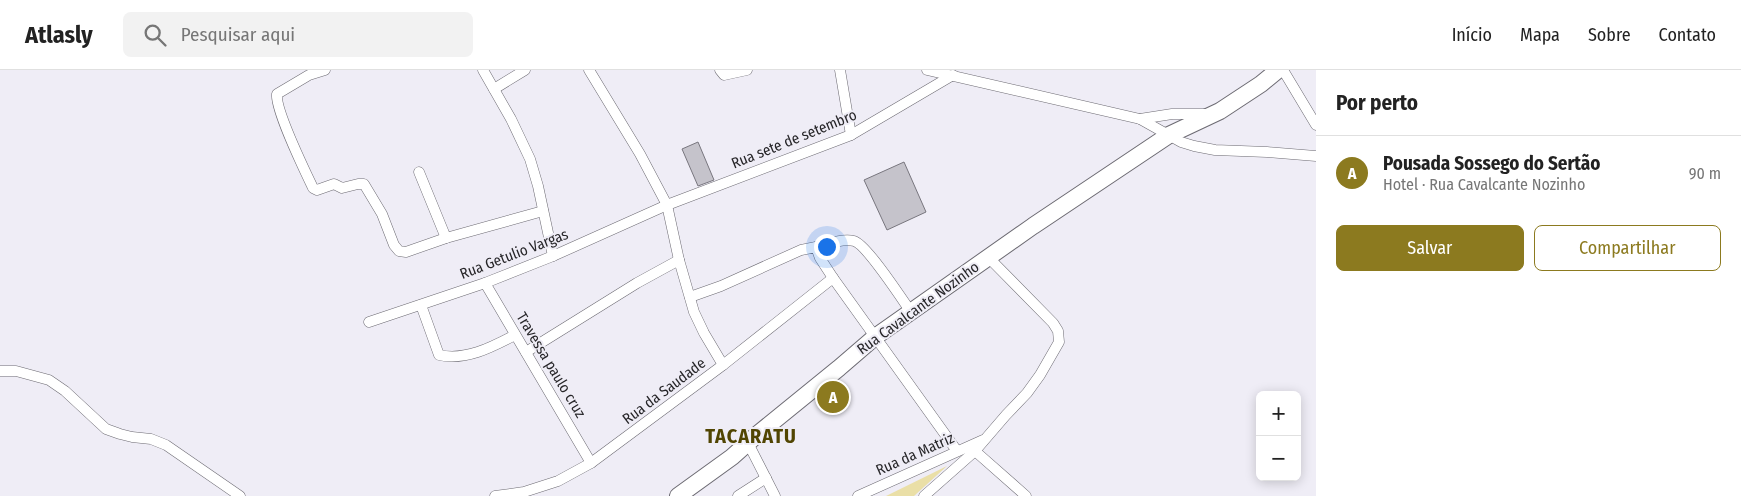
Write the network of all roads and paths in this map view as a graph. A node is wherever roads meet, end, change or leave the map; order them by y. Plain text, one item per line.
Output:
1 (325, 70) edge
2 (483, 70) edge
3 (525, 70) edge
4 (589, 70) edge
5 (720, 70) edge
6 (840, 70) edge
7 (927, 70) edge
8 (1278, 70) edge
9 (1283, 70) edge
10 (739, 71) edge
11 (953, 75) junction
12 (494, 89) junction
13 (1210, 114) junction
14 (1140, 120) junction
15 (1316, 125) edge
16 (851, 135) junction
17 (1169, 135) junction
18 (1316, 156) edge
19 (419, 172) dead end
20 (667, 205) junction
21 (543, 211) junction
22 (446, 238) junction
23 (816, 247) junction
24 (553, 256) junction
25 (988, 257) junction
26 (680, 260) junction
27 (833, 278) junction
28 (485, 283) junction
29 (690, 297) junction
30 (421, 304) junction
31 (911, 312) junction
32 (369, 322) dead end
33 (515, 335) junction
34 (875, 337) junction
35 (526, 352) junction
36 (723, 365) junction
37 (0, 371) edge
38 (984, 440) junction
39 (748, 443) junction
40 (957, 451) junction
41 (975, 451) junction
42 (591, 463) junction
43 (766, 478) junction
44 (525, 494) edge
45 (240, 496) edge
46 (496, 496) edge
47 (678, 496) edge
48 (738, 496) edge
49 (775, 496) edge
50 (858, 496) edge
51 (924, 496) edge
52 (1026, 496) edge

1 - 22 street
2 - 12 street
3 - 12 street
4 - 20 street
5 - 10 street
6 - 16 street
7 - 11 street
8 - 13 main road, Rua Cavalcante Nozinho
9 - 15 street
11 - 14 street
11 - 16 street, Rua sete de setembro
12 - 21 street
13 - 14 street
13 - 17 main road, Rua Cavalcante Nozinho
14 - 17 street
16 - 20 street, Rua sete de setembro
17 - 18 street
17 - 25 main road, Rua Cavalcante Nozinho
19 - 22 street
20 - 24 street, Rua Getulio Vargas
20 - 26 street
21 - 22 street
21 - 24 street
23 - 27 street
23 - 29 street
23 - 31 street
24 - 28 street, Rua Getulio Vargas
25 - 31 main road, Rua Cavalcante Nozinho
25 - 38 street
26 - 29 street
26 - 35 street
27 - 34 street
27 - 36 street, Rua da Saudade
28 - 30 street, Rua Getulio Vargas
28 - 33 street, Travessa paulo cruz
29 - 36 street
30 - 32 street, Rua Getulio Vargas
30 - 33 street
31 - 34 main road, Rua Cavalcante Nozinho
33 - 35 street, Travessa paulo cruz
34 - 39 main road, Rua Cavalcante Nozinho
34 - 40 street
35 - 42 street, Travessa paulo cruz
36 - 42 street, Rua da Saudade
37 - 45 street
38 - 40 street, Rua da Matriz
38 - 41 street
39 - 43 street
39 - 47 main road, Rua Cavalcante Nozinho
40 - 50 street, Rua da Matriz
41 - 51 street
41 - 52 street
42 - 44 street, Rua da Saudade
43 - 48 street
43 - 49 street
44 - 46 street, Rua da Saudade

